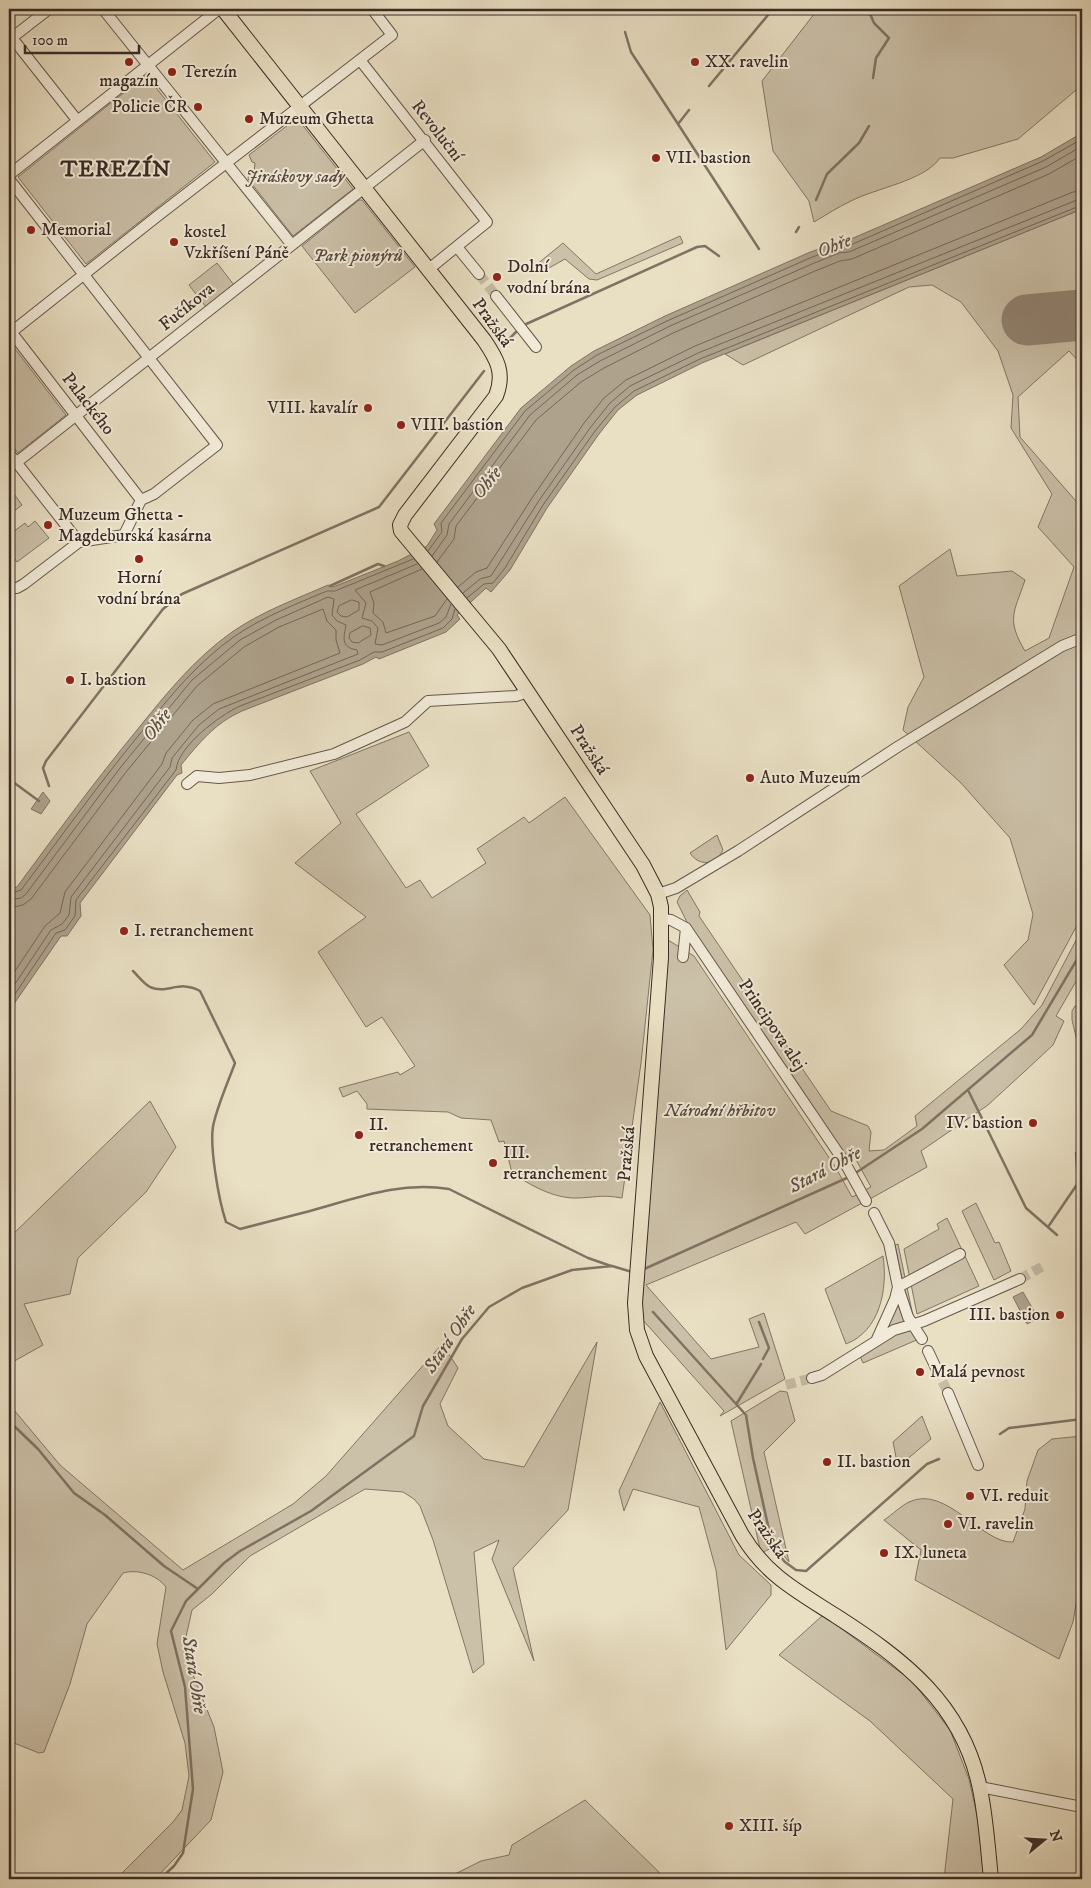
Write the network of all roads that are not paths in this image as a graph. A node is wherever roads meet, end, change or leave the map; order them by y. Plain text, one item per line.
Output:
1 (49, 9) edge
2 (103, 9) edge
3 (221, 9) edge
4 (372, 9) edge
5 (10, 37) edge
6 (360, 60) junction
7 (148, 64) junction
8 (300, 106) junction
9 (77, 120) junction
10 (424, 140) junction
11 (226, 164) junction
12 (9, 174) edge
13 (9, 179) edge
14 (364, 188) junction
15 (292, 245) junction
16 (457, 247) junction
17 (428, 269) junction
18 (479, 274) tunnel mouth
19 (84, 276) junction
20 (496, 296) tunnel mouth
21 (10, 332) edge
22 (536, 347) dead end
23 (149, 359) junction
24 (77, 415) junction
25 (9, 453) edge
26 (17, 462) junction
27 (141, 500) junction
28 (79, 542) junction
29 (9, 588) edge
30 (1082, 638) edge
31 (528, 692) junction
32 (187, 784) dead end
33 (658, 894) junction
34 (662, 919) junction
35 (686, 928) junction
36 (683, 957) dead end
37 (866, 1201) dead end
38 (874, 1214) dead end
39 (960, 1254) dead end
40 (1020, 1279) tunnel mouth
41 (898, 1287) junction
42 (911, 1324) junction
43 (878, 1339) junction
44 (922, 1339) dead end
45 (928, 1352) dead end
46 (936, 1368) tunnel mouth
47 (812, 1378) tunnel mouth
48 (948, 1394) tunnel mouth
49 (978, 1465) dead end
50 (980, 1787) junction
51 (1082, 1807) edge
52 (991, 1879) edge

1 - 5 street
2 - 7 street
3 - 7 street
3 - 8 main road, Pražská
4 - 6 street
5 - 9 street
6 - 8 street
6 - 10 street, Revoluční
7 - 9 street
7 - 11 street
8 - 11 street
8 - 14 main road, Pražská
9 - 12 street
10 - 14 street, Fučíkova
10 - 16 street, Revoluční
11 - 15 street
11 - 19 street
13 - 19 street
14 - 15 street, Fučíkova
14 - 17 main road, Pražská
15 - 23 street, Fučíkova
16 - 17 street
16 - 18 street
17 - 31 main road, Pražská
19 - 21 street
19 - 23 street
20 - 22 street
21 - 24 street, Palackého
23 - 24 street, Fučíkova
23 - 27 street
24 - 26 street, Fučíkova
24 - 27 street, Palackého
25 - 26 street
26 - 28 street
27 - 28 street
28 - 29 street
30 - 33 street
31 - 32 street
31 - 33 main road, Pražská
33 - 34 main road, Pražská
34 - 35 street
34 - 50 main road, Pražská
35 - 36 street
35 - 37 street, Principova alej
38 - 41 street
39 - 41 street
40 - 42 street
41 - 42 street
41 - 43 street
42 - 43 street
42 - 44 street
43 - 47 street
45 - 46 street
48 - 49 street
50 - 51 street
50 - 52 main road, Pražská

